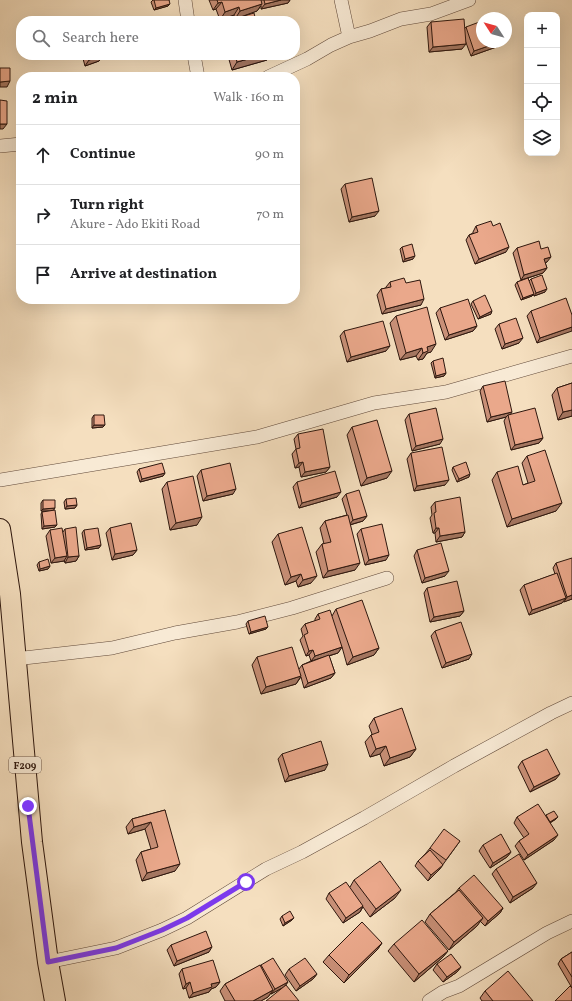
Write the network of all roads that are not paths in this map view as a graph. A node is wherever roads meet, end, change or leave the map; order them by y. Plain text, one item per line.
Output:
1 (185, 0) edge
2 (341, 0) edge
3 (469, 0) edge
4 (187, 16) edge
5 (349, 37) junction
6 (195, 60) edge
7 (197, 72) edge
8 (279, 72) edge
9 (16, 144) edge
10 (0, 146) edge
11 (572, 356) edge
12 (0, 480) edge
13 (0, 529) edge
14 (387, 578) dead end
15 (15, 659) junction
16 (572, 703) edge
17 (572, 920) edge
18 (48, 962) junction
19 (56, 1001) edge
20 (429, 1001) edge

1 - 4 street
2 - 5 street
3 - 5 street
5 - 8 street
6 - 7 street
9 - 10 street
11 - 12 street
13 - 15 main road, F209
14 - 15 street
15 - 18 main road, F209
16 - 18 street
17 - 20 street
18 - 19 main road, F209

